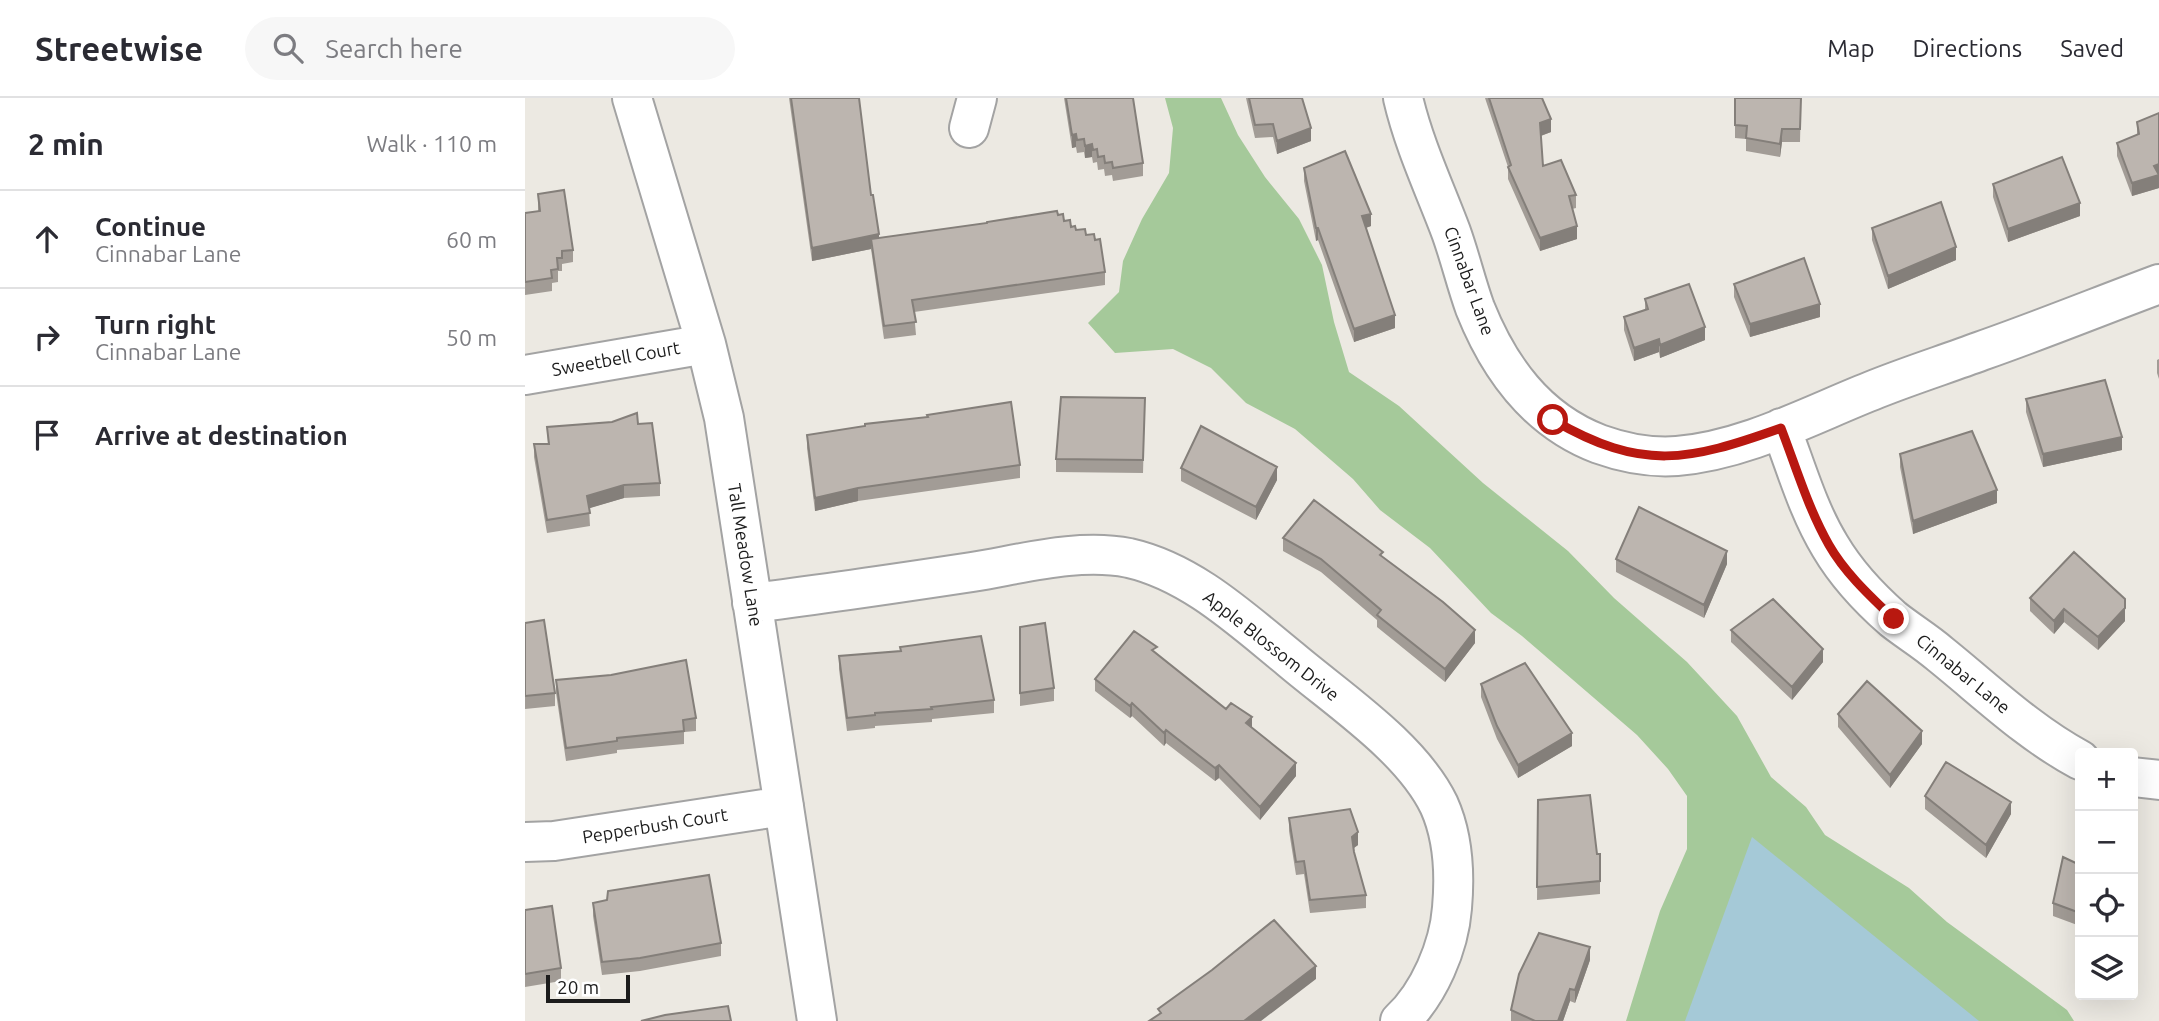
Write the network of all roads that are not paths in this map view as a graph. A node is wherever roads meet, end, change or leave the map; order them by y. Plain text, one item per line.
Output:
1 (632, 98) edge
2 (1403, 98) edge
3 (2159, 284) edge
4 (706, 344) junction
5 (525, 375) edge
6 (1781, 428) junction
7 (752, 603) junction
8 (2075, 757) edge
9 (2138, 778) edge
10 (2159, 780) edge
11 (784, 806) junction
12 (525, 842) edge
13 (817, 1021) edge
14 (1400, 1021) edge

1 - 4 street, Tall Meadow Lane
2 - 6 street, Cinnabar Lane
3 - 6 street, Cinnabar Lane
4 - 5 street, Sweetbell Court
4 - 7 street, Tall Meadow Lane
6 - 8 street, Cinnabar Lane
7 - 11 street, Tall Meadow Lane
7 - 14 street, Apple Blossom Drive
9 - 10 street
11 - 12 street, Pepperbush Court
11 - 13 street, Tall Meadow Lane

